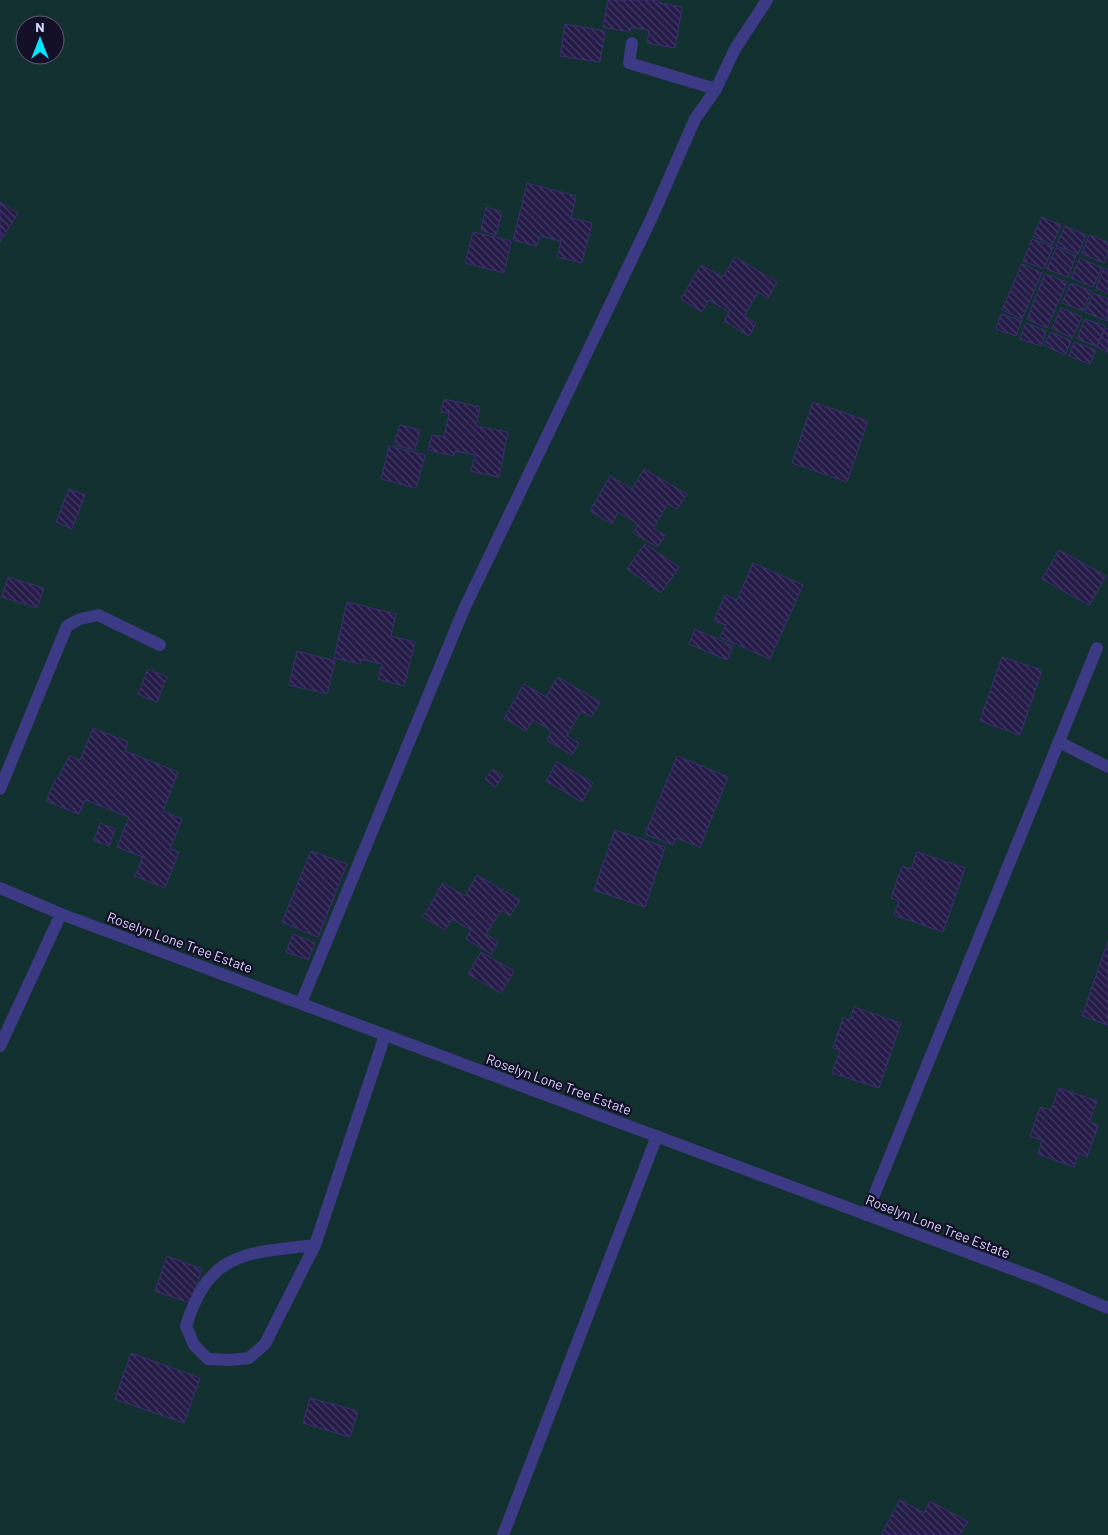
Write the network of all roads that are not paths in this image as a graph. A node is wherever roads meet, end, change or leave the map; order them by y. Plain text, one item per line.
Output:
1 (767, 0) edge
2 (632, 42) dead end
3 (716, 89) junction
4 (160, 646) dead end
5 (1098, 648) dead end
6 (1059, 742) junction
7 (1108, 767) edge
8 (0, 789) edge
9 (0, 888) edge
10 (61, 914) junction
11 (301, 1003) junction
12 (384, 1035) junction
13 (2, 1038) edge
14 (657, 1136) junction
15 (866, 1215) junction
16 (315, 1244) junction
17 (1108, 1308) edge
18 (503, 1535) edge

1 - 3 street
2 - 3 street
3 - 11 street
4 - 8 street
5 - 6 street
6 - 7 street
6 - 15 street
9 - 10 street, Roselyn Lone Tree Estate
10 - 11 street, Roselyn Lone Tree Estate
10 - 13 street
11 - 12 street, Roselyn Lone Tree Estate
12 - 14 street, Roselyn Lone Tree Estate
12 - 16 street
14 - 15 street, Roselyn Lone Tree Estate
14 - 18 street
15 - 17 street, Roselyn Lone Tree Estate
16 - 16 street

